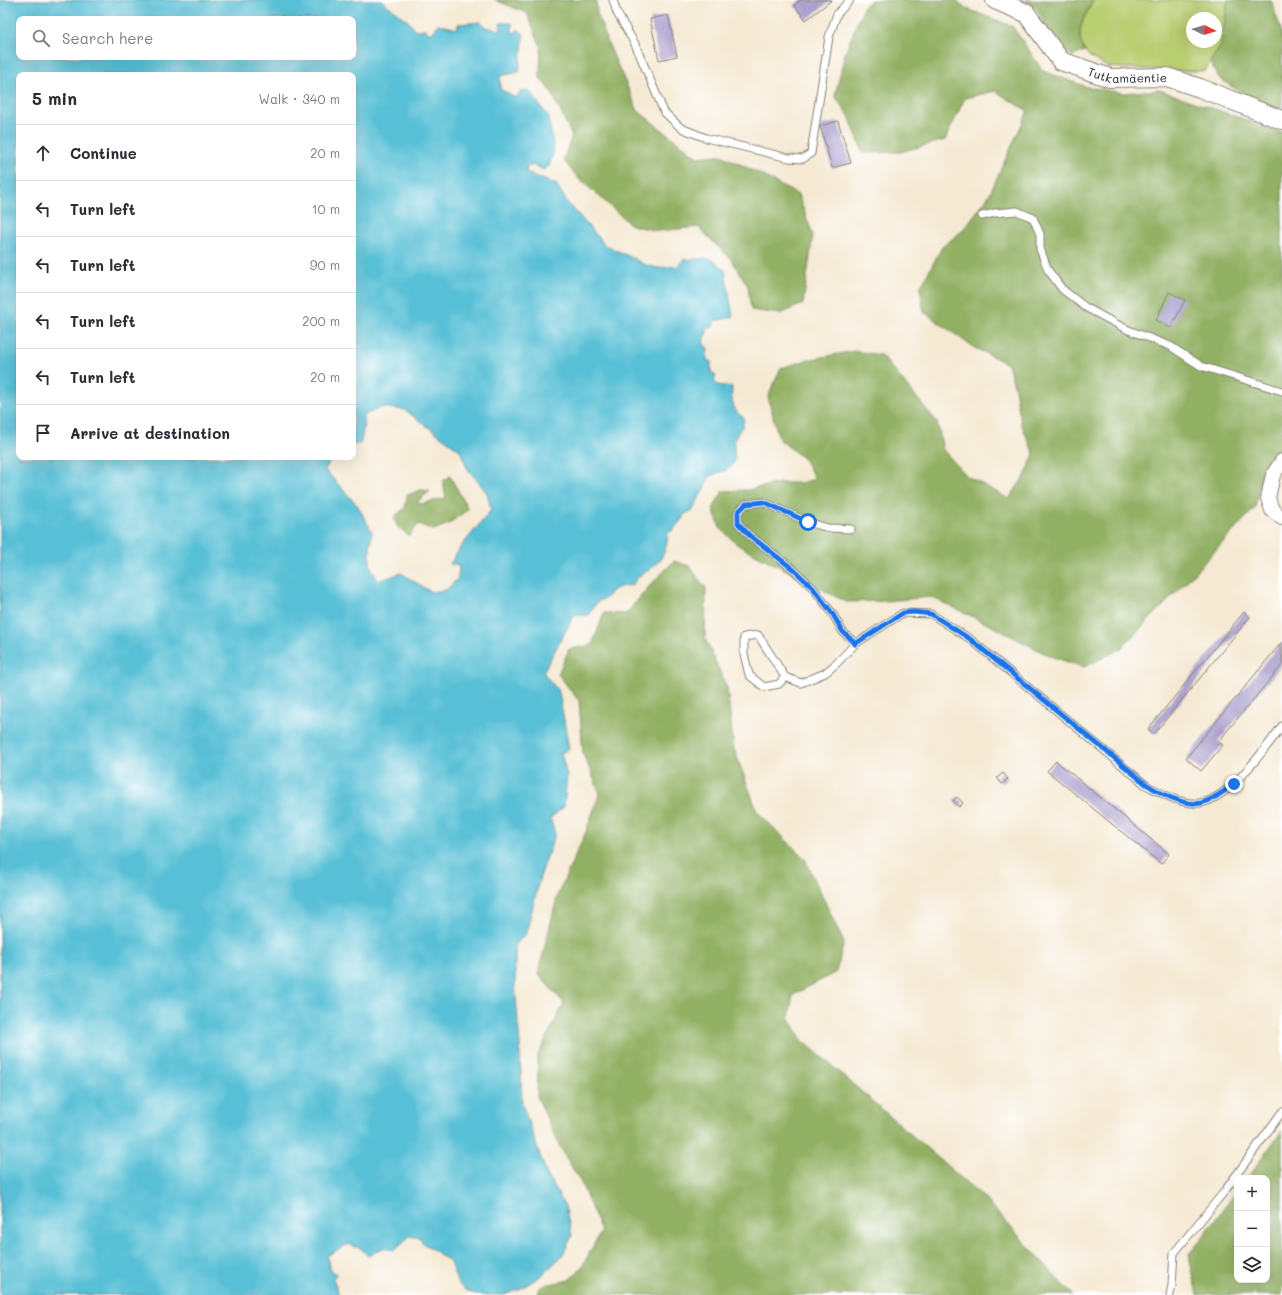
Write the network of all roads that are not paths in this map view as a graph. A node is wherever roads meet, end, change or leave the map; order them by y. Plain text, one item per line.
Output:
1 (613, 0) edge
2 (850, 0) edge
3 (994, 0) edge
4 (1282, 120) edge
5 (982, 216) dead end
6 (1282, 391) edge
7 (1282, 461) edge
8 (1282, 518) edge
9 (851, 529) dead end
10 (855, 644) junction
11 (785, 677) junction
12 (1282, 726) edge
13 (1282, 1112) edge
14 (1170, 1295) edge

1 - 2 lane
3 - 4 street, Tutkamäentie
5 - 6 lane
7 - 8 street
9 - 10 lane
10 - 11 lane
10 - 12 lane
11 - 11 lane
13 - 14 lane

